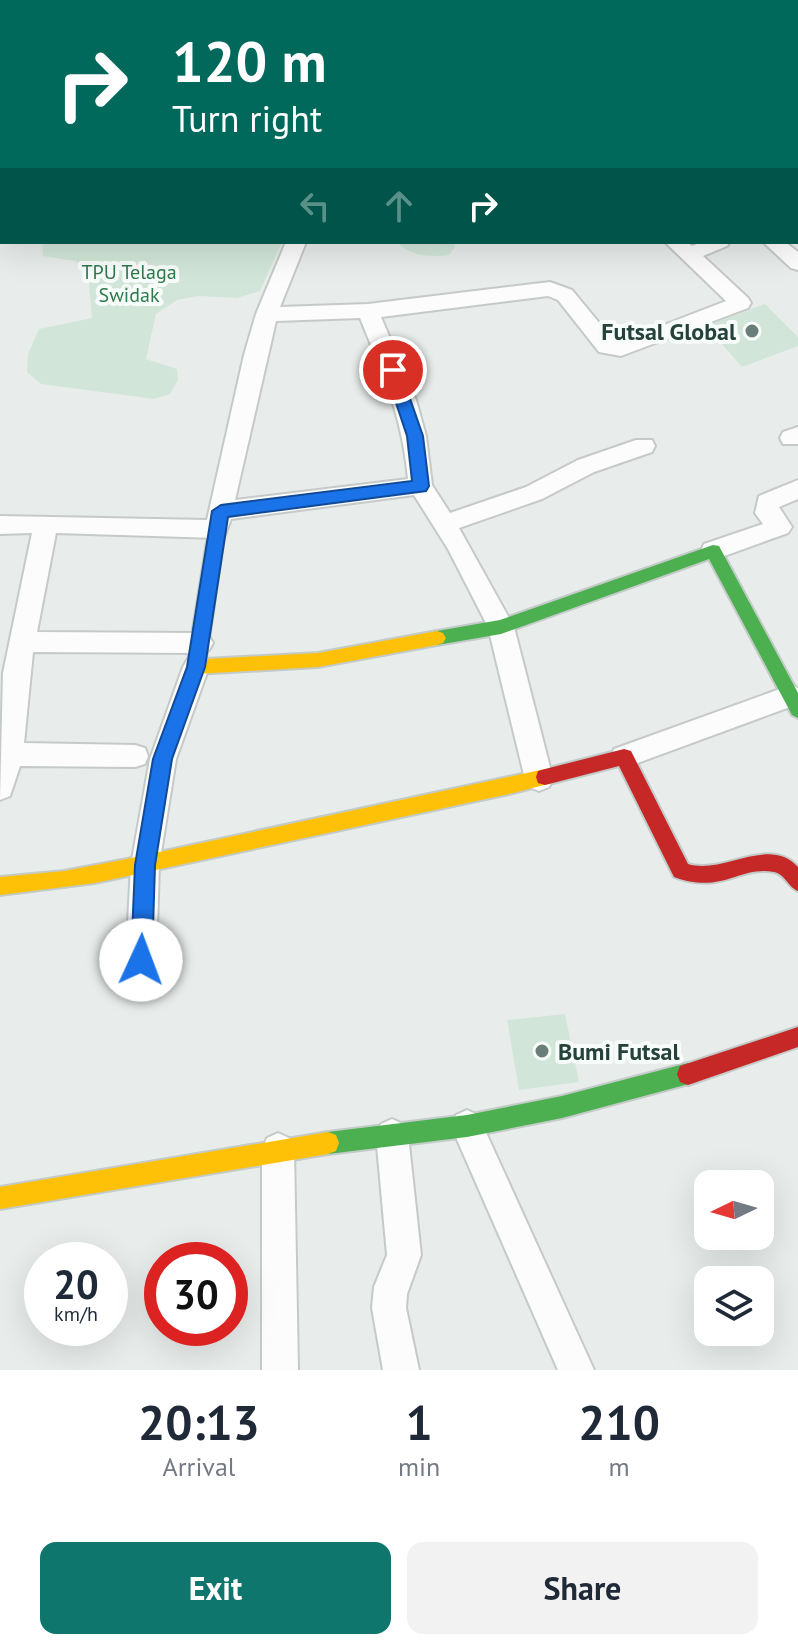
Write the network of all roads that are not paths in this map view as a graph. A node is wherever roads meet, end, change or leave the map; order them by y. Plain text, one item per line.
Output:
1 (295, 244) edge
2 (714, 244) edge
3 (775, 244) edge
4 (687, 253) edge
5 (798, 263) edge
6 (368, 311) junction
7 (267, 314) junction
8 (644, 446) dead end
9 (420, 486) junction
10 (798, 489) edge
11 (219, 520) junction
12 (46, 524) junction
13 (444, 524) junction
14 (0, 525) edge
15 (713, 551) junction
16 (501, 627) junction
17 (22, 642) junction
18 (198, 655) junction
19 (794, 703) edge
20 (10, 754) junction
21 (135, 756) dead end
22 (624, 757) junction
23 (539, 779) junction
24 (0, 788) edge
25 (145, 865) junction
26 (798, 882) edge
27 (0, 886) edge
28 (141, 960) dead end
29 (798, 1037) edge
30 (467, 1126) junction
31 (392, 1135) junction
32 (278, 1149) junction
33 (0, 1198) edge
34 (280, 1370) edge
35 (401, 1370) edge
36 (576, 1370) edge

1 - 7 street
2 - 4 street
3 - 5 street
4 - 6 street
6 - 7 street
6 - 9 street
7 - 11 street
8 - 13 street
9 - 11 street
9 - 13 street
10 - 15 street
11 - 12 street
11 - 18 street
12 - 14 street
12 - 17 street
13 - 16 street
15 - 16 street
15 - 19 street
16 - 18 street
16 - 23 street
17 - 18 street
17 - 20 street
18 - 25 street
19 - 22 street
20 - 21 street
20 - 24 street
22 - 23 street
22 - 26 street
23 - 25 street
25 - 27 street
25 - 28 street
29 - 30 street
30 - 31 street
30 - 36 street
31 - 32 street
31 - 35 street
32 - 33 street
32 - 34 street

